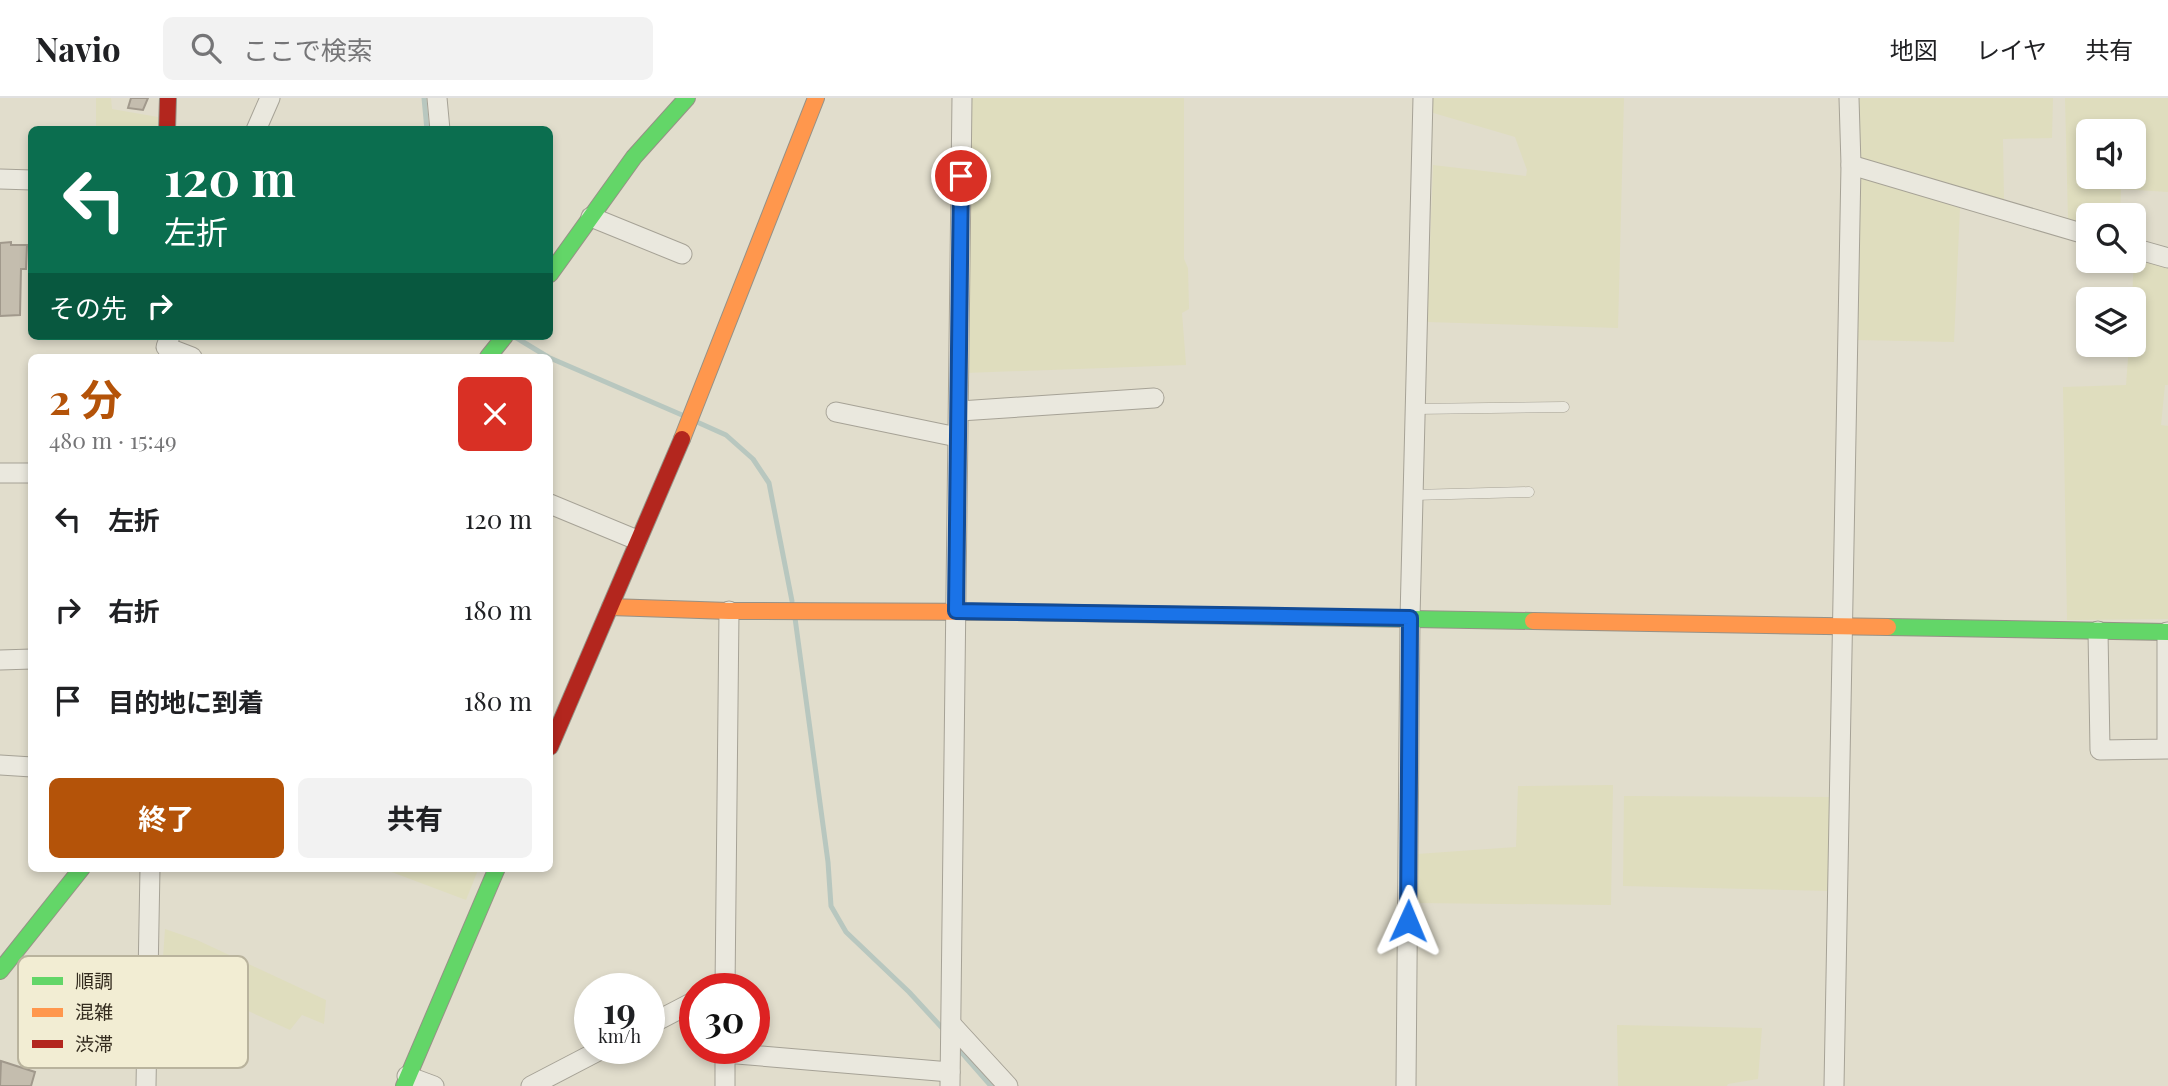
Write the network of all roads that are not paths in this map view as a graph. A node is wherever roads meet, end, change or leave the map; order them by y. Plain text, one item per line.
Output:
1 (169, 98) edge
2 (270, 98) edge
3 (437, 98) edge
4 (687, 98) edge
5 (816, 98) edge
6 (962, 98) edge
7 (1423, 98) edge
8 (1849, 98) edge
9 (167, 126) edge
10 (258, 126) edge
11 (440, 126) edge
12 (1851, 165) junction
13 (0, 180) edge
14 (28, 180) edge
15 (591, 217) junction
16 (2076, 231) edge
17 (2146, 252) edge
18 (682, 254) dead end
19 (2168, 258) edge
20 (553, 270) edge
21 (501, 340) edge
22 (167, 344) edge
23 (186, 354) edge
24 (490, 354) edge
25 (1154, 398) dead end
26 (1564, 407) dead end
27 (1415, 409) junction
28 (960, 411) junction
29 (836, 412) dead end
30 (957, 437) junction
31 (0, 473) edge
32 (28, 473) edge
33 (1529, 492) dead end
34 (1413, 495) junction
35 (553, 505) edge
36 (637, 540) junction
37 (610, 607) junction
38 (729, 611) junction
39 (956, 611) junction
40 (1410, 618) junction
41 (1842, 627) junction
42 (2098, 631) junction
43 (2167, 632) edge
44 (28, 659) edge
45 (0, 660) edge
46 (553, 740) edge
47 (0, 765) edge
48 (28, 767) edge
49 (79, 872) edge
50 (150, 872) edge
51 (495, 872) edge
52 (148, 956) edge
53 (0, 971) edge
54 (723, 973) edge
55 (952, 1028) junction
56 (770, 1055) edge
57 (574, 1064) edge
58 (725, 1064) edge
59 (146, 1068) edge
60 (950, 1071) edge
61 (405, 1081) edge
62 (146, 1086) edge
63 (434, 1086) edge
64 (531, 1086) edge
65 (725, 1086) edge
66 (1008, 1086) edge
67 (1406, 1086) edge
68 (1835, 1086) edge

1 - 9 street
2 - 10 street
3 - 11 street
4 - 15 street
5 - 36 street
6 - 28 street
7 - 27 street
8 - 12 street
12 - 16 street
12 - 41 street
13 - 14 street
15 - 18 street
15 - 20 street
17 - 19 street
21 - 24 street
22 - 23 street
25 - 28 street
26 - 27 lane
27 - 34 street
28 - 30 street
29 - 30 street
30 - 39 street
31 - 32 street
33 - 34 lane
34 - 40 street
35 - 36 street
36 - 37 street
37 - 38 street
37 - 46 street
38 - 39 street
38 - 54 street
39 - 40 street
39 - 55 street
40 - 41 street
40 - 67 street
41 - 42 street
41 - 68 street
42 - 43 street
42 - 43 street
44 - 45 street
47 - 48 street
49 - 53 street
50 - 52 street
51 - 61 street
55 - 60 street
55 - 66 street
56 - 60 street
57 - 64 street
58 - 65 street
59 - 62 street
61 - 63 street

